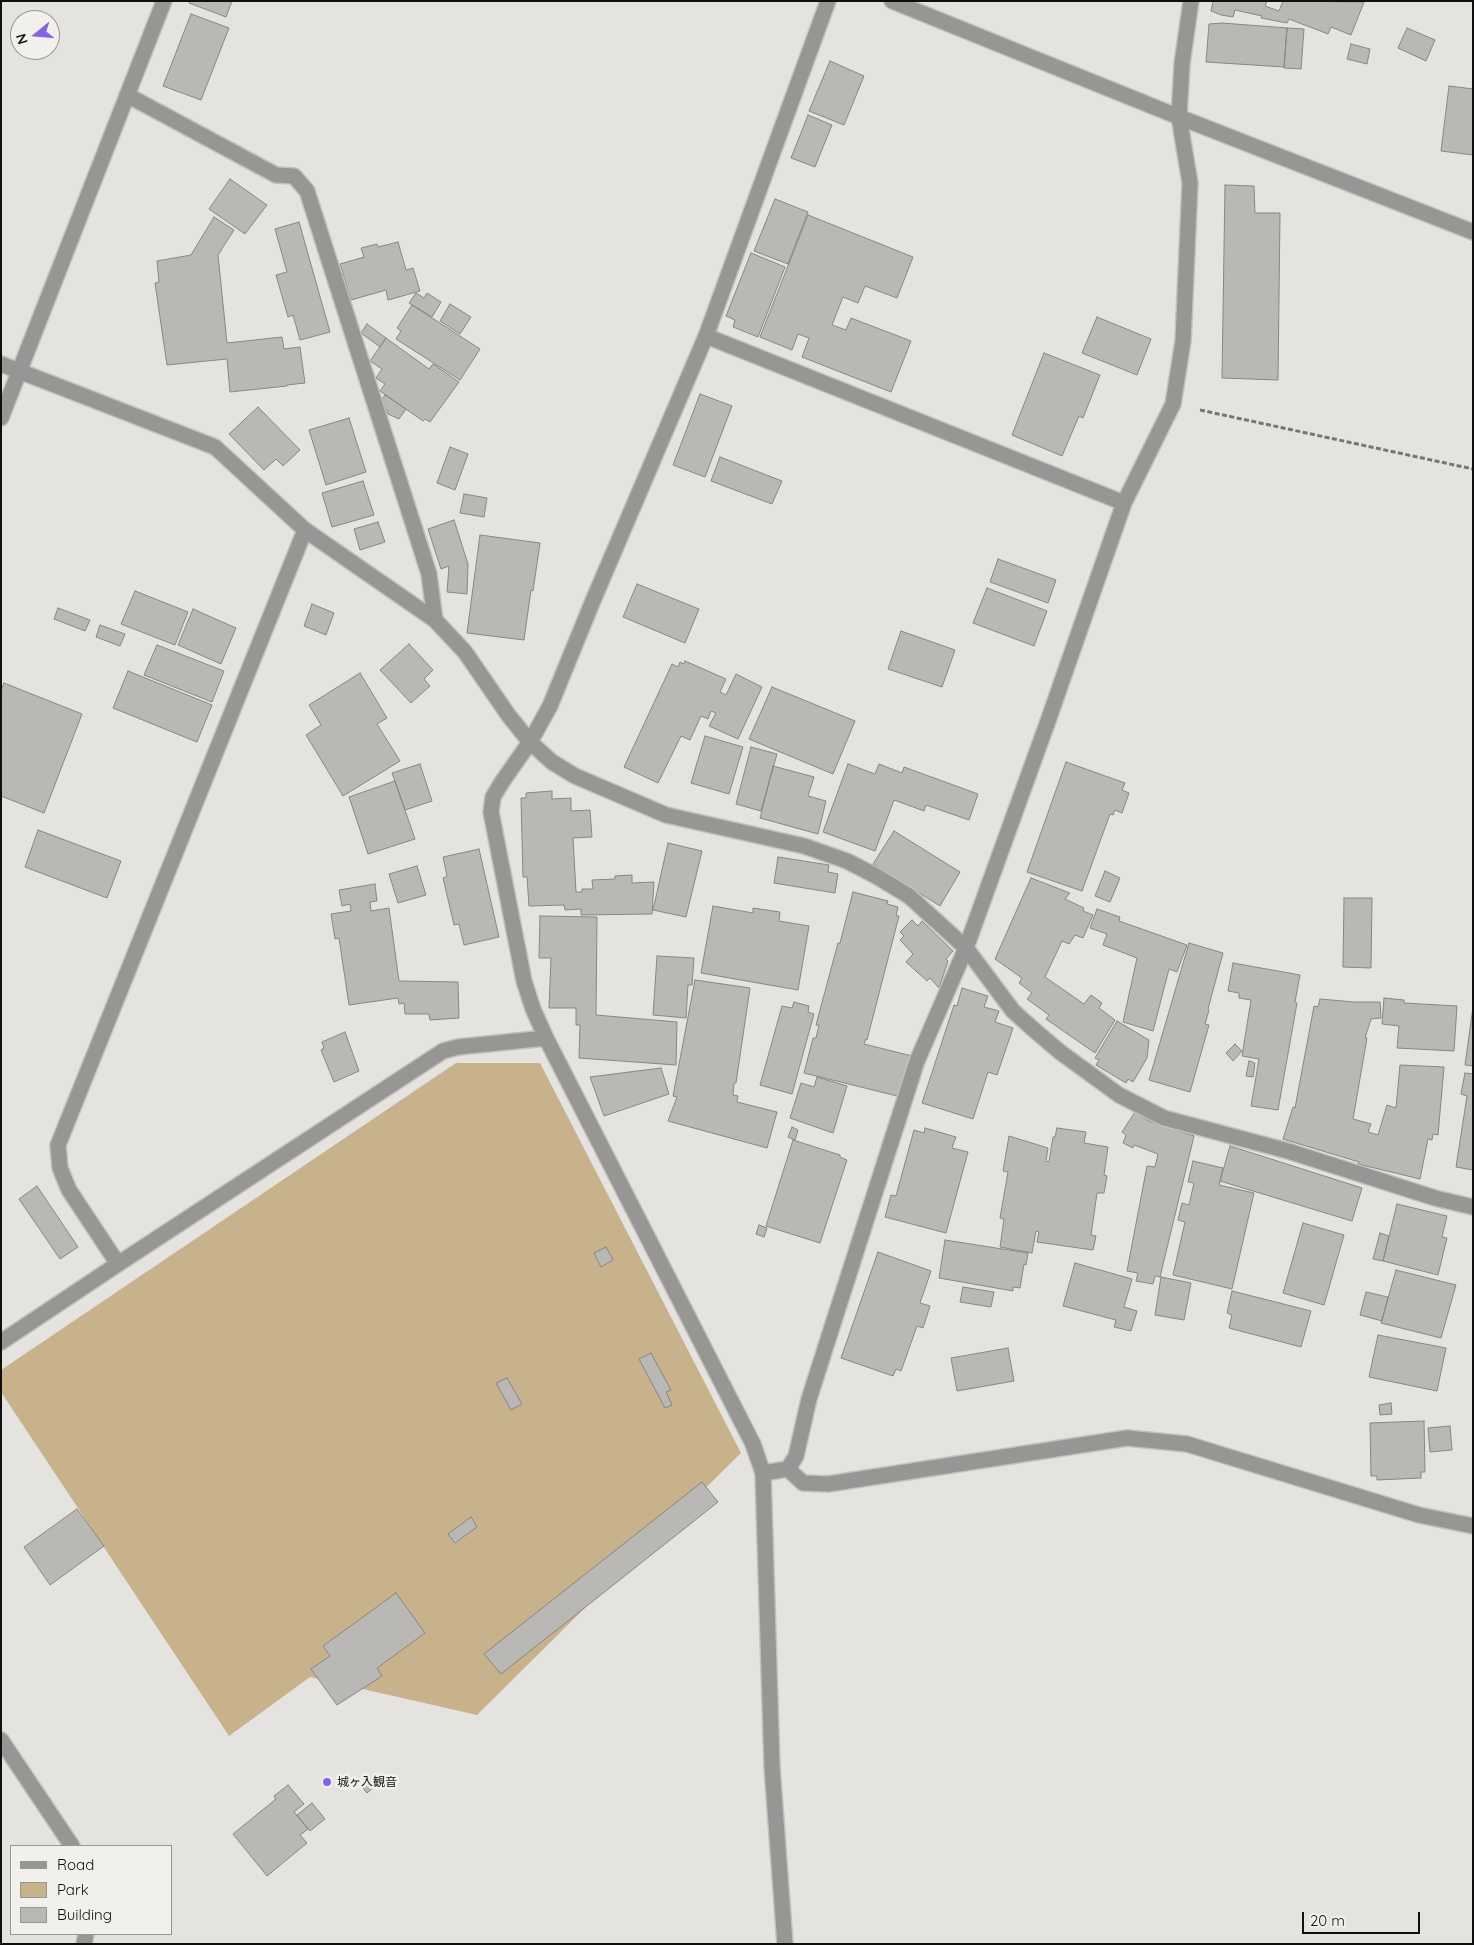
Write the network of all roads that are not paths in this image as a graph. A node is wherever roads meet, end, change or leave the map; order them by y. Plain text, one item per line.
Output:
1 (164, 1) edge
2 (828, 1) edge
3 (892, 1) edge
4 (1191, 1) edge
5 (127, 96) junction
6 (1179, 117) junction
7 (1473, 232) edge
8 (706, 336) junction
9 (1, 364) edge
10 (20, 371) junction
11 (1, 418) edge
12 (1124, 503) junction
13 (305, 530) junction
14 (435, 620) junction
15 (530, 742) junction
16 (966, 948) junction
17 (546, 1038) junction
18 (1473, 1207) edge
19 (118, 1264) junction
20 (1, 1342) edge
21 (788, 1469) junction
22 (763, 1473) junction
23 (1473, 1526) edge
24 (1, 1740) edge
25 (71, 1845) edge
26 (785, 1944) edge

1 - 5 street
2 - 8 street
3 - 6 street
4 - 6 street
5 - 10 street
5 - 14 street
6 - 7 street
6 - 12 street
8 - 12 street
8 - 15 street
9 - 10 street
10 - 11 street
10 - 13 street
12 - 16 street
13 - 14 street
13 - 19 street
14 - 15 street
15 - 16 street
15 - 17 street
16 - 18 street
16 - 21 street
17 - 19 street
17 - 22 street
19 - 20 street
21 - 22 street
21 - 23 street
22 - 26 street
24 - 25 street

